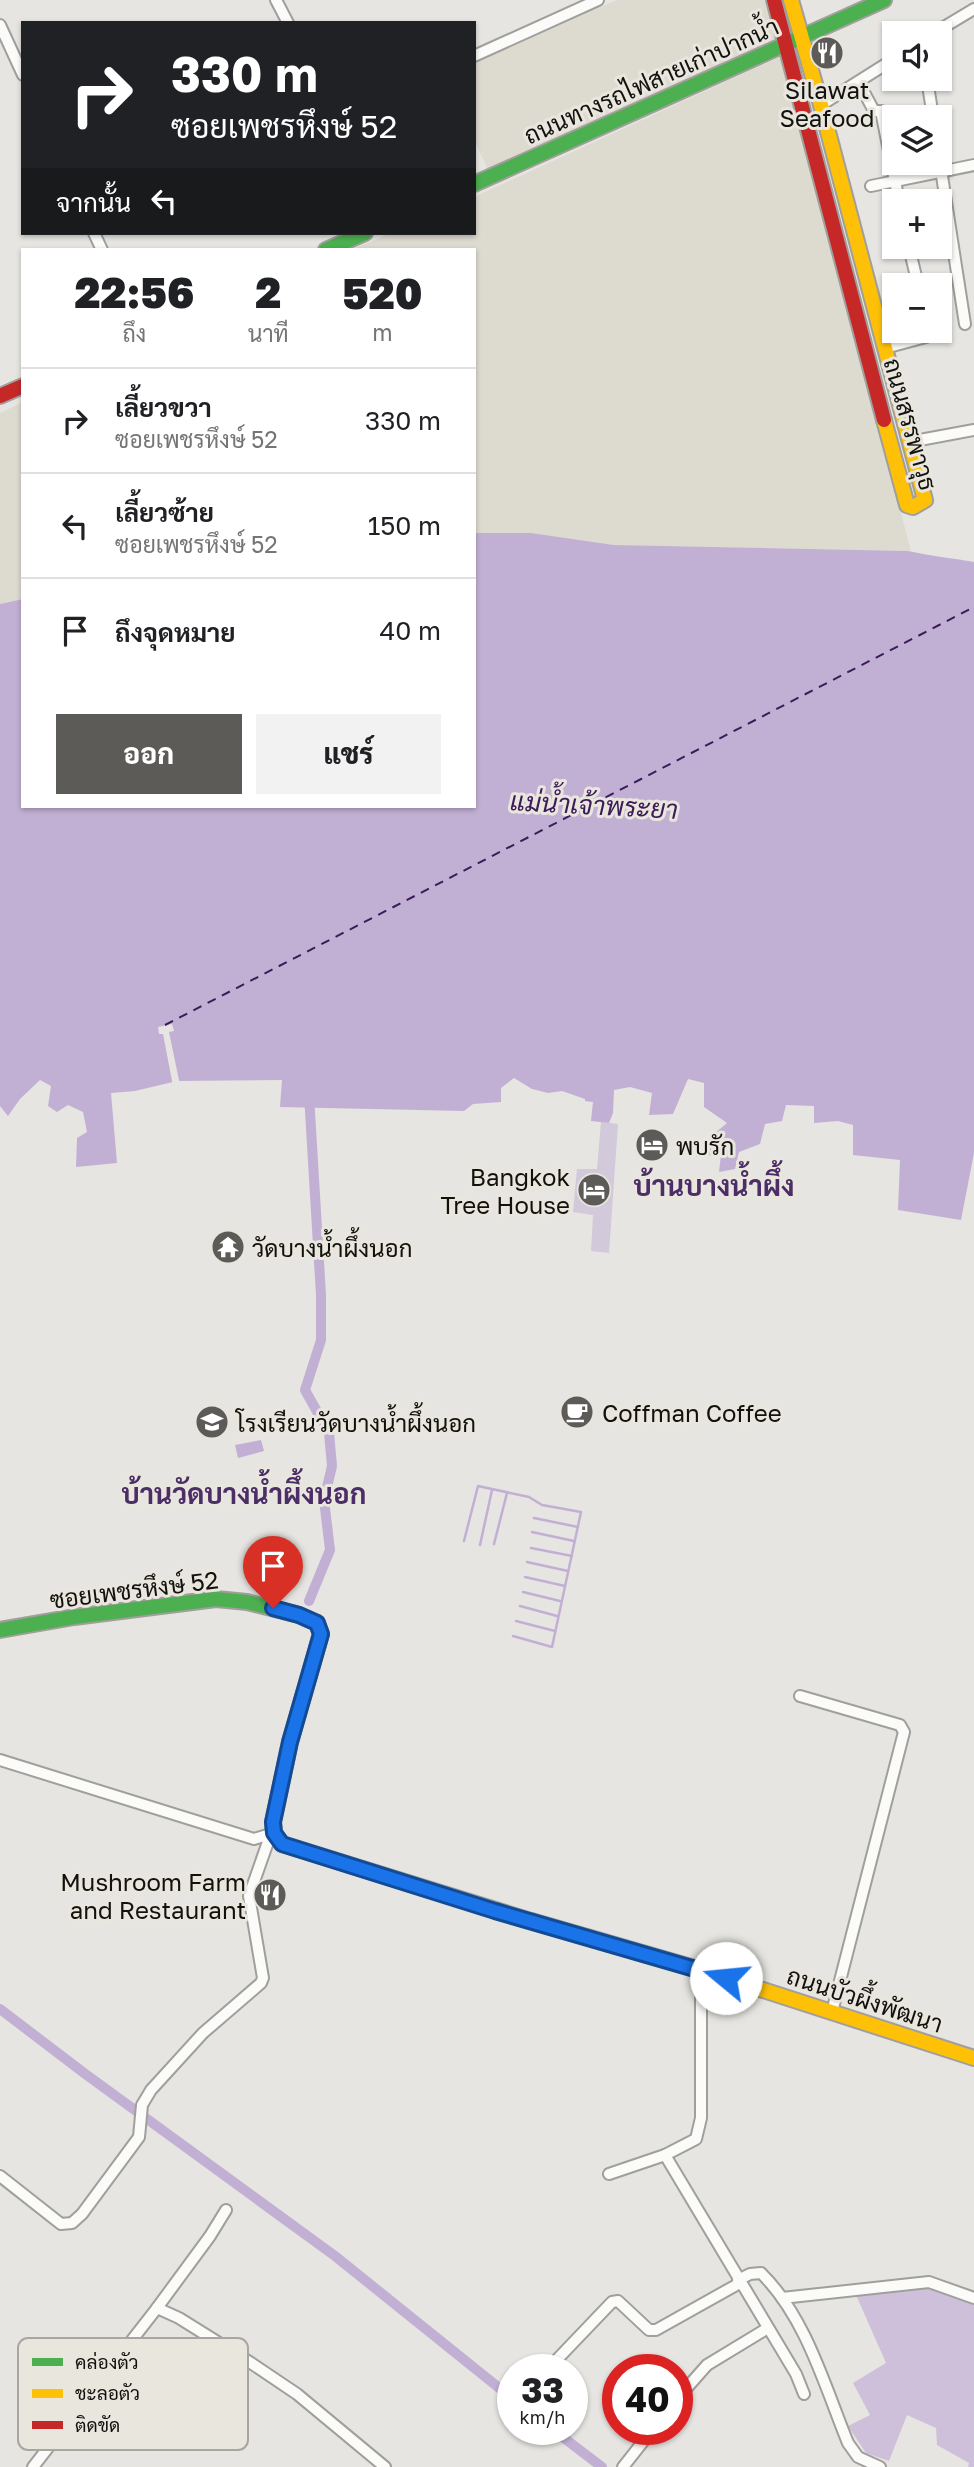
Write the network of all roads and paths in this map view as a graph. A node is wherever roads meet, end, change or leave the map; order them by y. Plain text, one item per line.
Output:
1 (276, 0) edge
2 (598, 0) edge
3 (774, 0) edge
4 (791, 0) edge
5 (884, 0) edge
6 (974, 9) edge
7 (287, 21) edge
8 (952, 22) edge
9 (0, 25) edge
10 (802, 38) junction
11 (786, 45) junction
12 (476, 54) edge
13 (882, 67) edge
14 (21, 71) edge
15 (859, 83) junction
16 (821, 105) junction
17 (974, 165) edge
18 (952, 167) edge
19 (918, 175) edge
20 (941, 175) edge
21 (895, 182) junction
22 (476, 183) edge
23 (871, 186) dead end
24 (896, 189) edge
25 (360, 235) edge
26 (331, 248) edge
27 (965, 324) dead end
28 (904, 343) edge
29 (885, 348) junction
30 (21, 387) edge
31 (0, 396) edge
32 (974, 430) edge
33 (888, 435) junction
34 (907, 437) junction
35 (0, 1630) edge
36 (800, 1696) dead end
37 (0, 1759) edge
38 (274, 1830) junction
39 (701, 1970) junction
40 (832, 2012) junction
41 (974, 2057) edge
42 (665, 2155) junction
43 (609, 2174) dead end
44 (0, 2176) edge
45 (226, 2210) dead end
46 (739, 2281) junction
47 (782, 2298) junction
48 (974, 2298) edge
49 (157, 2308) junction
50 (768, 2328) junction
51 (134, 2338) edge
52 (210, 2338) edge
53 (562, 2354) edge
54 (248, 2362) edge
55 (693, 2381) edge
56 (804, 2394) dead end
57 (640, 2445) edge
58 (46, 2450) edge
59 (33, 2467) edge
60 (385, 2467) edge
61 (623, 2467) edge
62 (880, 2467) edge

1 - 7 street
2 - 12 street
3 - 11 street, ถนนสรรพาวุธ
4 - 10 street, ถนนสรรพาวุธ
5 - 10 street, ถนนทางรถไฟสายเก่าปากน้ำ
6 - 8 street
9 - 14 street
10 - 11 street, ถนนทางรถไฟสายเก่าปากน้ำ
10 - 16 street, ถนนสรรพาวุธ
11 - 22 street, ถนนทางรถไฟสายเก่าปากน้ำ
11 - 33 street, ถนนสรรพาวุธ
13 - 15 street
15 - 16 street
15 - 21 street
16 - 29 street, ถนนสรรพาวุธ
17 - 18 street
19 - 21 street
20 - 27 street
21 - 23 street
21 - 24 street
25 - 26 street
28 - 29 street
29 - 34 street, ถนนสรรพาวุธ
30 - 31 street
32 - 34 street
33 - 34 street
33 - 34 street, ถนนสรรพาวุธ
35 - 38 street, ซอยเพชรหึงษ์ 52
36 - 40 street
37 - 38 street
38 - 39 street, ถนนบัวผึ้งพัฒนา
38 - 44 street
39 - 40 street, ถนนบัวผึ้งพัฒนา
39 - 42 street
40 - 41 street, ถนนบัวผึ้งพัฒนา
42 - 43 street
42 - 46 street
45 - 49 street
46 - 47 street
46 - 50 street
46 - 53 street
47 - 48 street
47 - 62 street
49 - 51 street
49 - 52 street
50 - 55 street
50 - 56 street
54 - 60 street
57 - 61 street
58 - 59 street

